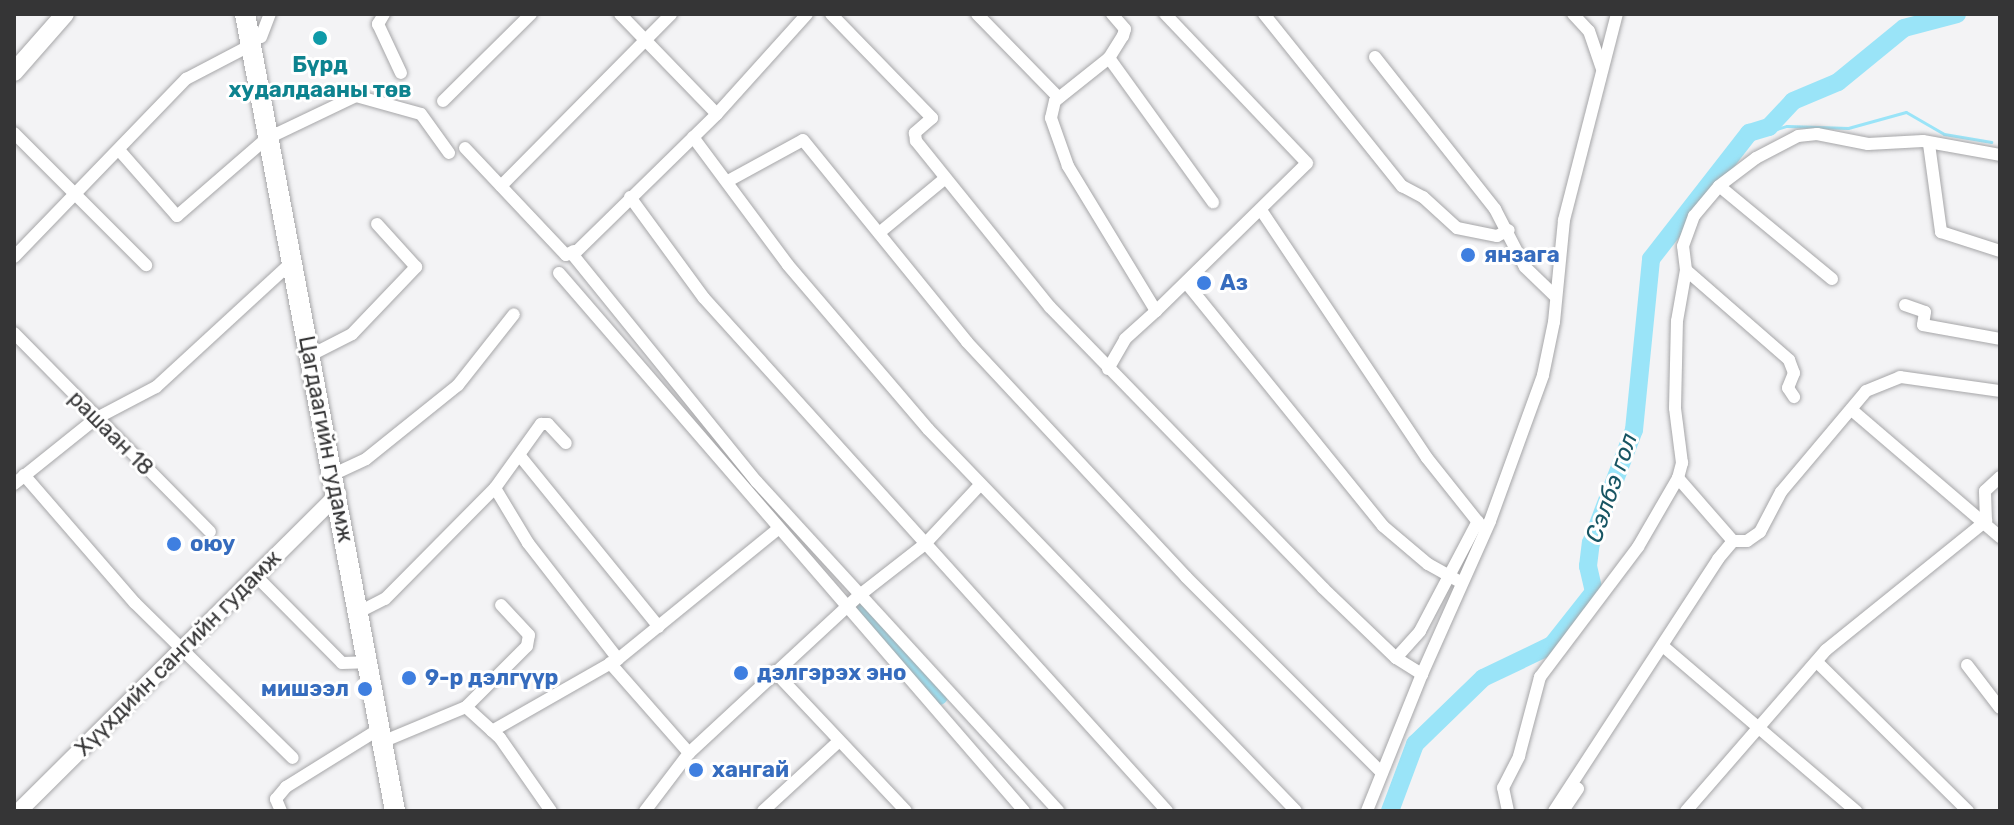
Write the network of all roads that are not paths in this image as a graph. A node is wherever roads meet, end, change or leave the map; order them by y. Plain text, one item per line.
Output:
1 (65, 14) edge
2 (245, 14) edge
3 (259, 14) edge
4 (270, 14) edge
5 (384, 14) edge
6 (531, 14) edge
7 (620, 14) edge
8 (671, 14) edge
9 (807, 14) edge
10 (831, 14) edge
11 (977, 14) edge
12 (1112, 14) edge
13 (1165, 14) edge
14 (1264, 14) edge
15 (1573, 14) edge
16 (1617, 14) edge
17 (645, 39) junction
18 (255, 42) junction
19 (21, 52) edge
20 (1375, 57) dead end
21 (1109, 58) junction
22 (1602, 69) junction
23 (14, 72) edge
24 (401, 73) dead end
25 (1059, 98) junction
26 (443, 101) dead end
27 (717, 114) junction
28 (14, 133) edge
29 (693, 137) junction
30 (266, 139) junction
31 (1929, 144) junction
32 (465, 148) dead end
33 (119, 150) junction
34 (449, 153) dead end
35 (2000, 155) edge
36 (943, 180) junction
37 (728, 181) junction
38 (501, 186) junction
39 (1719, 186) junction
40 (77, 194) junction
41 (630, 197) junction
42 (1213, 202) dead end
43 (1261, 210) junction
44 (377, 224) dead end
45 (1509, 230) junction
46 (879, 233) junction
47 (574, 251) junction
48 (2000, 251) edge
49 (14, 257) edge
50 (291, 263) junction
51 (146, 265) dead end
52 (1686, 270) junction
53 (559, 273) dead end
54 (1832, 279) dead end
55 (1188, 285) junction
56 (1555, 296) junction
57 (611, 301) junction
58 (1905, 305) dead end
59 (1156, 311) junction
60 (514, 314) dead end
61 (596, 316) junction
62 (14, 333) edge
63 (2000, 339) edge
64 (311, 355) junction
65 (1108, 369) junction
66 (1999, 392) edge
67 (1794, 397) dead end
68 (1853, 411) junction
69 (95, 419) junction
70 (566, 443) dead end
71 (520, 456) junction
72 (24, 475) junction
73 (2000, 477) edge
74 (1678, 478) junction
75 (14, 484) edge
76 (336, 484) junction
77 (980, 485) junction
78 (495, 488) junction
79 (1986, 521) junction
80 (1482, 526) junction
81 (777, 530) junction
82 (210, 532) dead end
83 (2000, 537) edge
84 (1733, 541) junction
85 (924, 545) junction
86 (1448, 575) junction
87 (256, 576) junction
88 (1461, 582) junction
89 (861, 594) junction
90 (501, 605) dead end
91 (846, 608) junction
92 (357, 613) junction
93 (659, 627) junction
94 (1664, 647) junction
95 (182, 651) junction
96 (1396, 658) junction
97 (614, 661) junction
98 (366, 662) junction
99 (1818, 663) junction
100 (1967, 665) dead end
101 (774, 671) junction
102 (1422, 674) junction
103 (466, 707) junction
104 (2000, 708) edge
105 (492, 731) junction
106 (1759, 731) junction
107 (380, 735) junction
108 (839, 741) junction
109 (689, 753) junction
110 (293, 758) dead end
111 (1382, 773) junction
112 (1578, 789) dead end
113 (767, 810) edge
114 (19, 811) edge
115 (281, 811) edge
116 (395, 811) edge
117 (551, 811) edge
118 (645, 811) edge
119 (906, 811) edge
120 (1024, 811) edge
121 (1058, 811) edge
122 (1167, 811) edge
123 (1296, 811) edge
124 (1367, 811) edge
125 (1508, 811) edge
126 (1554, 811) edge
127 (1563, 811) edge
128 (1686, 811) edge
129 (1856, 811) edge
130 (1968, 811) edge

1 - 19 main road
2 - 18 main road, Цагдаагийн гудамж
3 - 18 main road, Цагдаагийн гудамж
4 - 18 street
5 - 24 street
6 - 26 street
7 - 17 street
8 - 17 street
9 - 27 street
10 - 36 street
11 - 25 street
12 - 21 street
13 - 43 street
14 - 45 street
15 - 22 street
16 - 22 street
17 - 27 street
17 - 38 street
18 - 30 main road, Цагдаагийн гудамж
18 - 33 street
19 - 23 main road
20 - 45 street
21 - 25 street
21 - 42 street
22 - 56 street
25 - 59 street
27 - 29 street
28 - 40 street
29 - 37 street
29 - 41 street
30 - 33 street
30 - 34 street
30 - 50 main road, Цагдаагийн гудамж
31 - 35 street
31 - 39 street
31 - 48 street
32 - 38 street
33 - 40 street
36 - 46 street
36 - 65 street
37 - 46 street
37 - 77 street
38 - 47 street
39 - 52 street
39 - 54 street
40 - 49 street
40 - 51 street
41 - 47 street
41 - 85 street
43 - 55 street
43 - 80 street
44 - 64 street
45 - 56 street
46 - 111 street
47 - 57 street
50 - 64 main road, Цагдаагийн гудамж
50 - 69 street
52 - 67 street
52 - 74 street
53 - 61 street
55 - 59 street
55 - 86 street
56 - 80 street
57 - 61 street
57 - 89 street
58 - 63 street
59 - 65 street
60 - 76 street
61 - 81 street
62 - 69 street, рашаан 18
64 - 76 main road, Цагдаагийн гудамж
65 - 96 street
66 - 68 street
68 - 79 street
68 - 84 street
69 - 72 street
69 - 82 street, рашаан 18
70 - 71 street
71 - 78 street
71 - 93 street
72 - 75 street
72 - 95 street
73 - 79 street
74 - 84 street
74 - 125 street
76 - 87 street, Хүүхдийн сангийн гудамж
76 - 92 main road, Цагдаагийн гудамж
77 - 85 street
77 - 123 street
78 - 92 street
78 - 97 street
79 - 83 street
79 - 99 street
80 - 86 street
80 - 88 street
81 - 91 street
81 - 93 street
84 - 94 street
85 - 89 street
85 - 122 street
86 - 88 street
86 - 96 street
87 - 95 street, Хүүхдийн сангийн гудамж
87 - 98 street
88 - 102 street
89 - 91 street
89 - 121 street
90 - 103 street
91 - 101 street
91 - 120 street
92 - 98 main road, Цагдаагийн гудамж
93 - 97 street
94 - 106 street
94 - 126 street
95 - 110 street
95 - 114 street, Хүүхдийн сангийн гудамж
96 - 102 street
97 - 105 street
97 - 109 street
98 - 107 main road, Цагдаагийн гудамж
99 - 106 street
99 - 130 street
100 - 104 street
101 - 108 street
101 - 109 street
102 - 111 street
103 - 105 street
103 - 107 street
105 - 117 street
106 - 128 street
106 - 129 street
107 - 115 street
107 - 116 main road, Цагдаагийн гудамж
108 - 113 street
108 - 119 street
109 - 118 street
111 - 124 street
112 - 127 street

